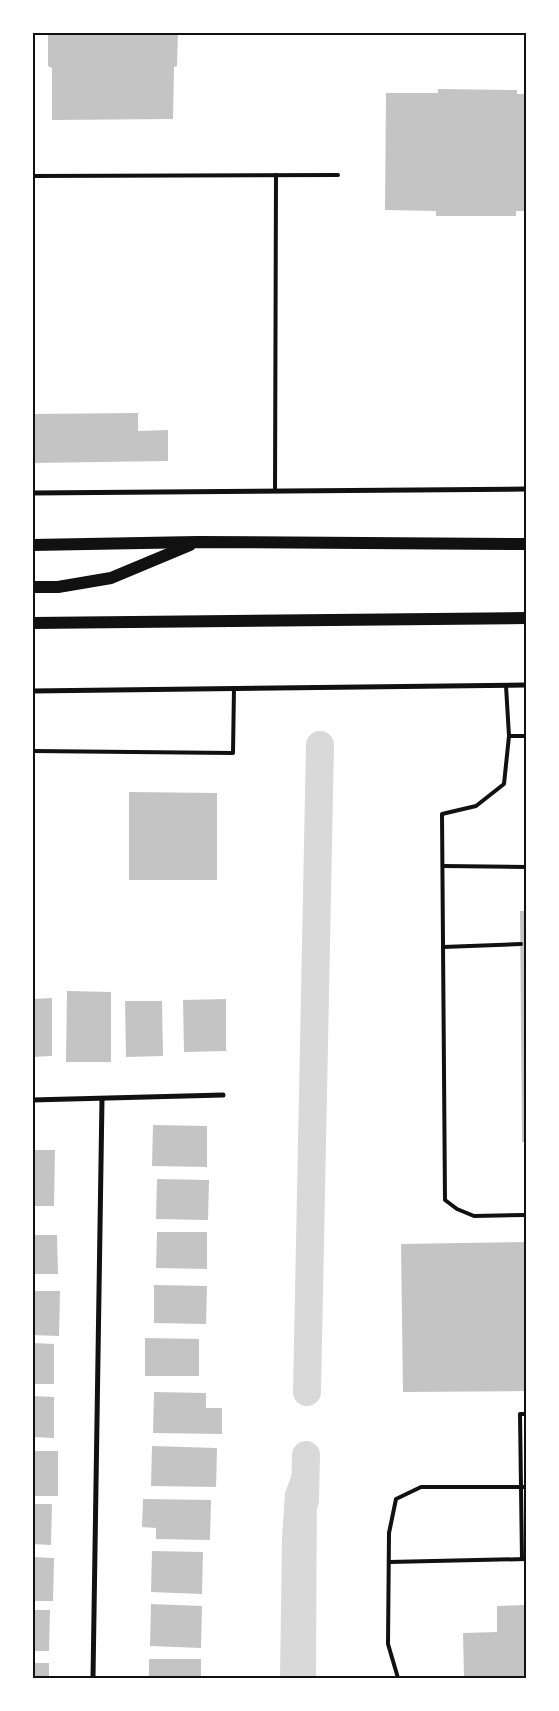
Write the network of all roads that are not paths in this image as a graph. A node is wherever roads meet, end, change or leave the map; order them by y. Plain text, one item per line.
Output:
1 (276, 175) junction
2 (338, 175) dead end
3 (32, 176) edge
4 (526, 489) edge
5 (275, 491) junction
6 (32, 493) edge
7 (197, 542) junction
8 (526, 544) edge
9 (32, 545) edge
10 (32, 587) edge
11 (526, 618) edge
12 (32, 623) edge
13 (526, 685) edge
14 (506, 686) junction
15 (234, 688) junction
16 (32, 691) edge
17 (509, 736) junction
18 (526, 736) edge
19 (32, 751) edge
20 (443, 866) junction
21 (526, 867) edge
22 (521, 944) dead end
23 (443, 947) junction
24 (223, 1095) dead end
25 (102, 1099) junction
26 (32, 1100) edge
27 (526, 1215) edge
28 (526, 1414) edge
29 (521, 1487) junction
30 (526, 1487) edge
31 (524, 1559) edge
32 (389, 1562) junction
33 (93, 1678) edge
34 (398, 1678) edge

1 - 2 lane
1 - 3 lane
1 - 5 lane
4 - 5 street
5 - 6 street
7 - 8 main road
7 - 9 main road
7 - 10 main road
11 - 12 main road
13 - 14 street
14 - 15 street
14 - 17 lane
15 - 16 street
15 - 19 lane
17 - 18 lane
17 - 20 lane
20 - 21 lane
20 - 23 lane
22 - 23 lane
23 - 27 lane
24 - 25 street
25 - 26 street
25 - 33 street
28 - 29 lane
29 - 30 lane
29 - 31 lane
29 - 32 lane
31 - 32 lane
32 - 34 lane

